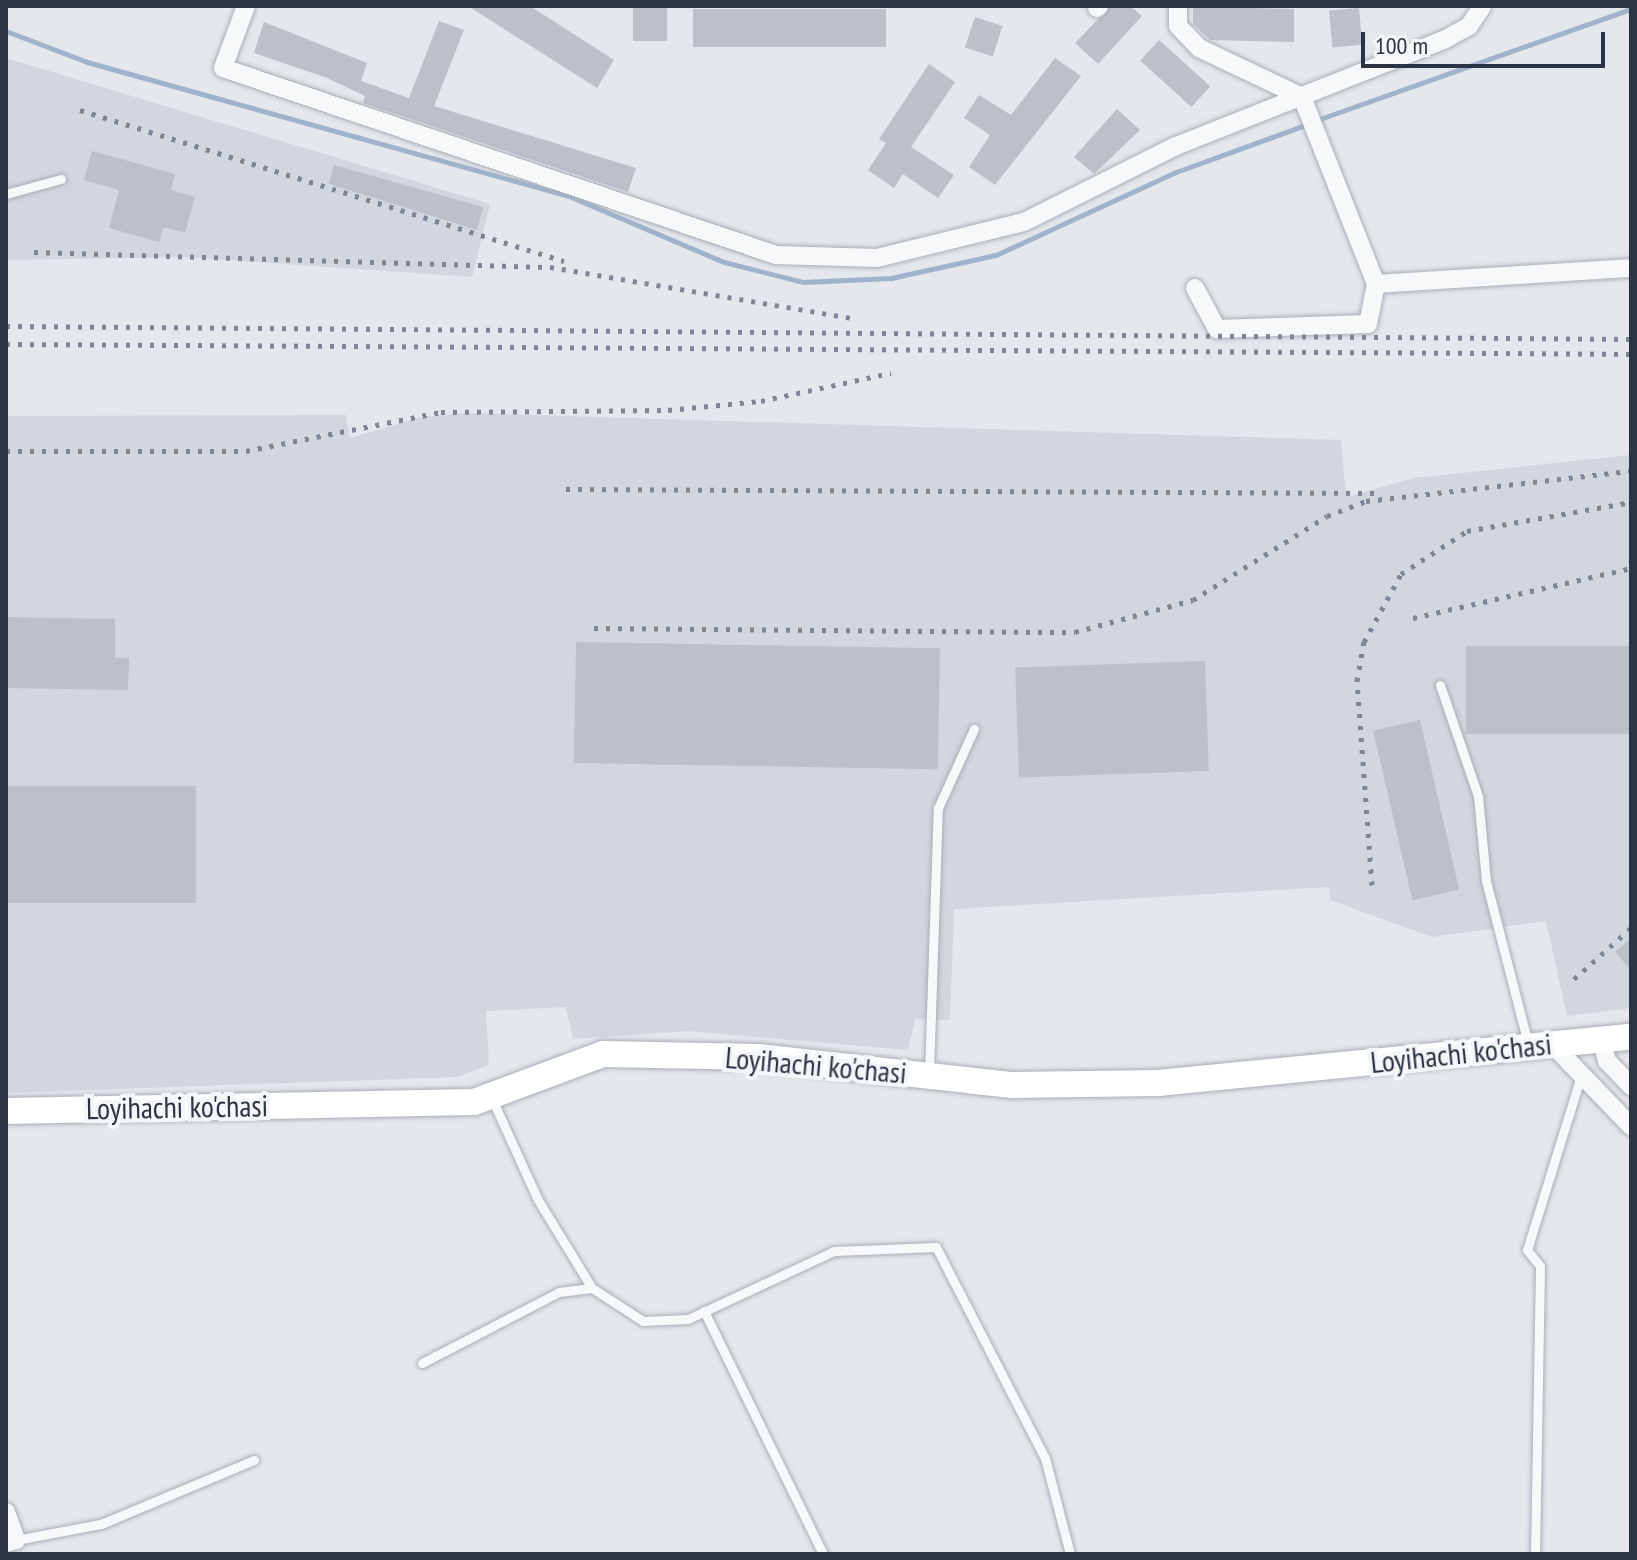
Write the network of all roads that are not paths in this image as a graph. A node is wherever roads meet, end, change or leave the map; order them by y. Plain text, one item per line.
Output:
1 (246, 6) edge
2 (1178, 6) edge
3 (1482, 7) edge
4 (1306, 105) junction
5 (61, 179) dead end
6 (6, 194) edge
7 (1631, 268) edge
8 (1376, 284) junction
9 (1195, 288) dead end
10 (1440, 685) dead end
11 (974, 729) dead end
12 (1631, 1037) edge
13 (1602, 1040) junction
14 (1541, 1045) junction
15 (929, 1074) junction
16 (1580, 1079) junction
17 (1631, 1086) edge
18 (491, 1096) junction
19 (6, 1111) edge
20 (1631, 1126) edge
21 (592, 1288) junction
22 (704, 1311) junction
23 (422, 1363) dead end
24 (254, 1460) dead end
25 (6, 1512) edge
26 (11, 1541) edge
27 (823, 1554) edge
28 (1070, 1554) edge
29 (1535, 1554) edge

1 - 4 street
2 - 4 street
3 - 4 street
4 - 8 street
5 - 6 lane
7 - 8 street
8 - 9 street
10 - 14 lane
11 - 15 lane
12 - 13 street, Loyihachi ko'chasi
13 - 14 street, Loyihachi ko'chasi
13 - 17 street
14 - 15 street, Loyihachi ko'chasi
14 - 16 street
15 - 18 street, Loyihachi ko'chasi
16 - 20 street
16 - 29 lane
18 - 19 street, Loyihachi ko'chasi
18 - 21 lane
21 - 22 lane
21 - 23 lane
22 - 27 lane
22 - 28 lane
24 - 26 lane
25 - 26 street

